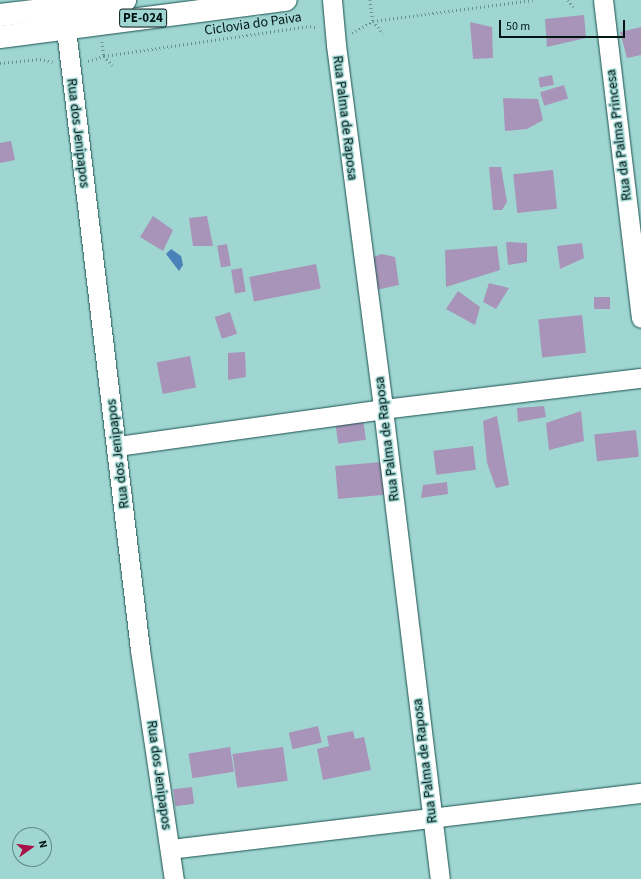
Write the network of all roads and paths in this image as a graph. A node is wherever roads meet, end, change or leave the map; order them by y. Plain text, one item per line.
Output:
1 (125, 0) edge
2 (286, 0) edge
3 (332, 0) edge
4 (370, 0) edge
5 (533, 0) edge
6 (568, 0) edge
7 (603, 0) edge
8 (574, 8) dead end
9 (0, 15) edge
10 (373, 21) junction
11 (66, 29) junction
12 (334, 31) junction
13 (383, 33) dead end
14 (0, 37) edge
15 (0, 63) edge
16 (69, 68) junction
17 (641, 318) edge
18 (641, 378) edge
19 (383, 409) junction
20 (117, 446) junction
21 (641, 794) edge
22 (432, 818) junction
23 (170, 849) junction
24 (174, 879) edge
25 (440, 879) edge

1 - 9 main road, PE-024
2 - 11 main road, PE-024
3 - 12 street, Rua Palma de Raposa
4 - 10 path
5 - 10 path, Ciclovia do Paiva
6 - 8 path
7 - 17 street, Rua da Palma Princesa
10 - 12 path, Ciclovia do Paiva
10 - 13 path
11 - 14 main road, PE-024
11 - 16 street, Rua dos Jenipapos
12 - 16 path, Ciclovia do Paiva
12 - 19 street, Rua Palma de Raposa
15 - 16 path
16 - 20 street, Rua dos Jenipapos
18 - 19 street
19 - 20 street
19 - 22 street, Rua Palma de Raposa
20 - 23 street, Rua dos Jenipapos
21 - 22 street
22 - 23 street
22 - 25 street, Rua Palma de Raposa
23 - 24 street, Rua dos Jenipapos

